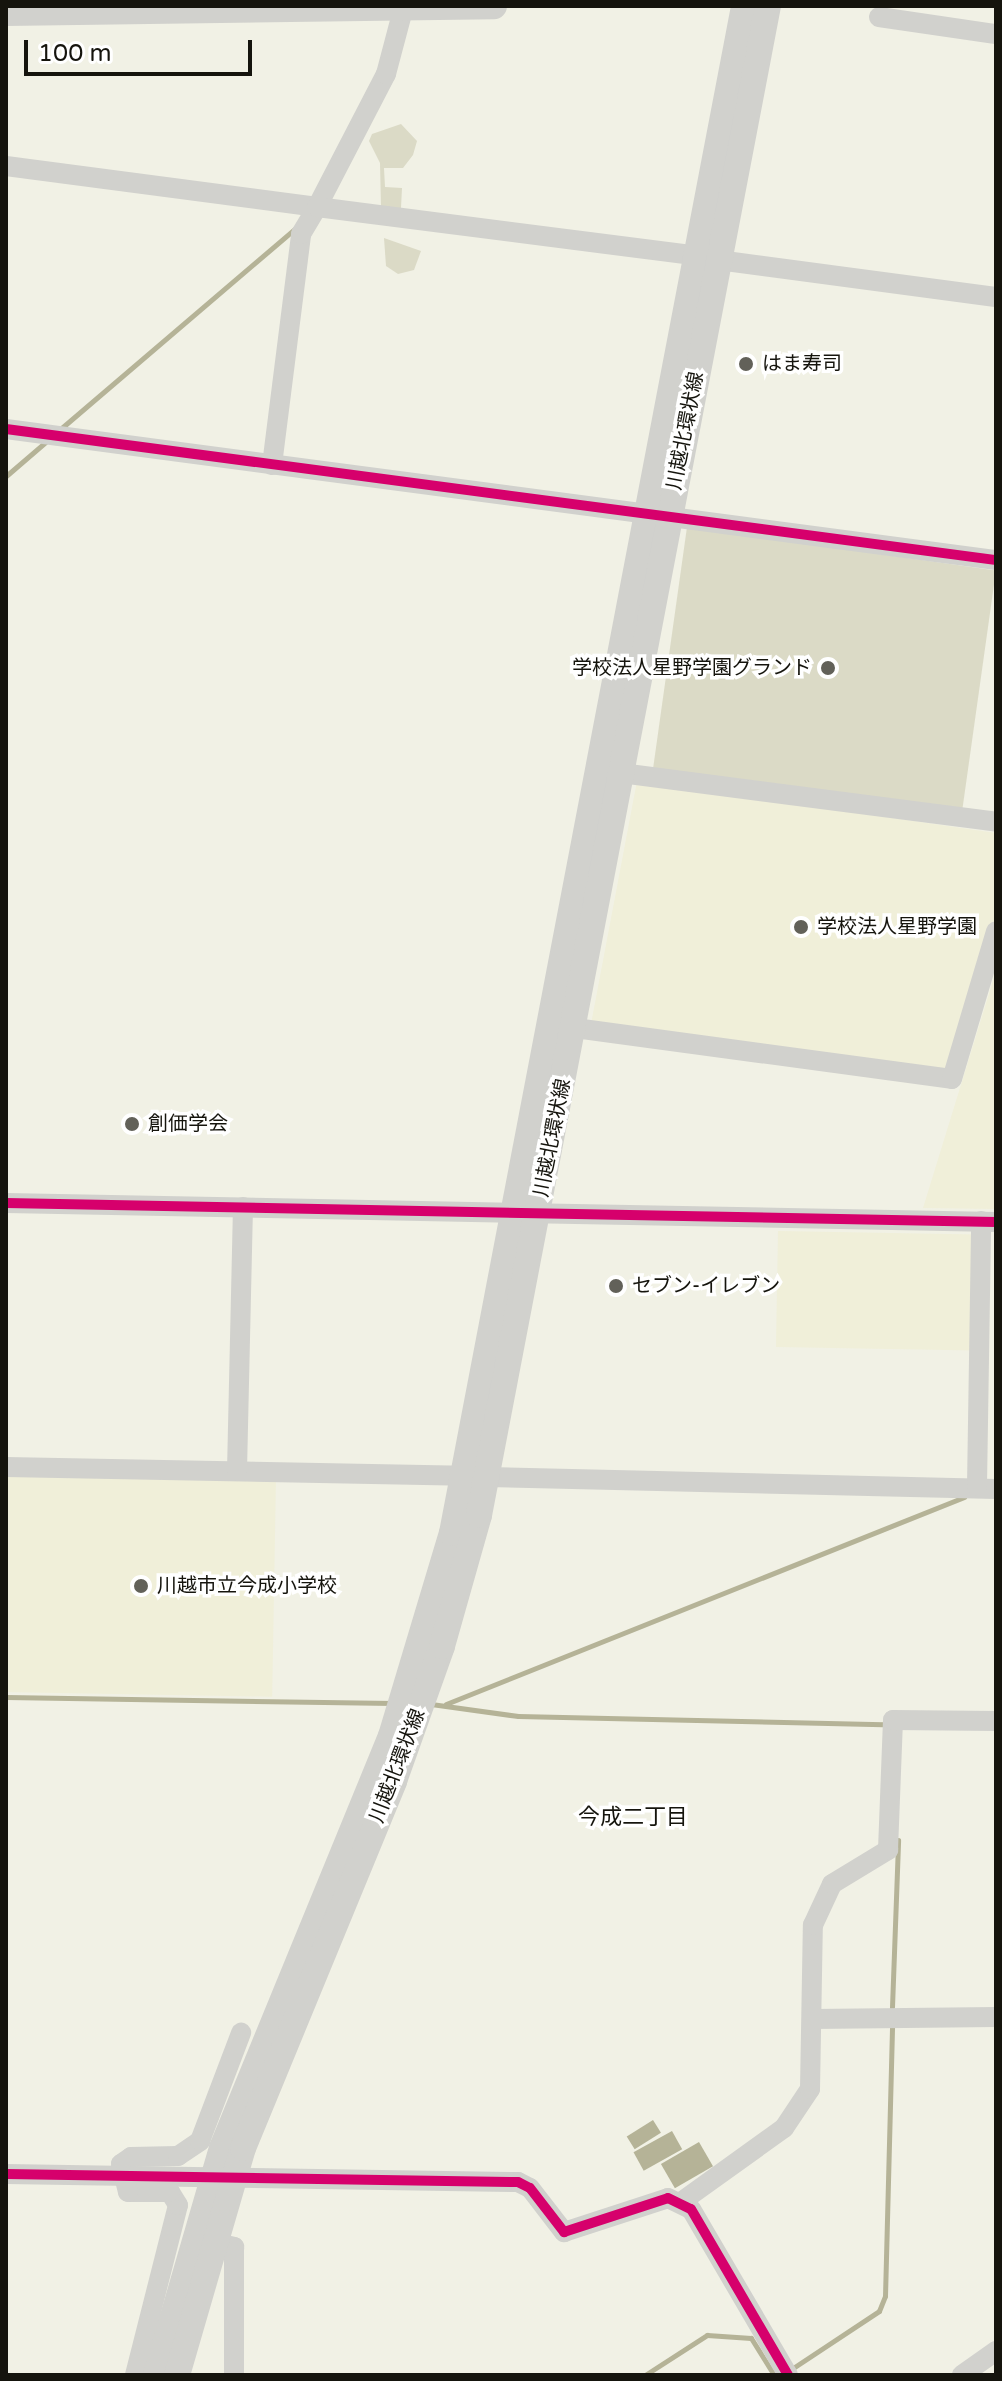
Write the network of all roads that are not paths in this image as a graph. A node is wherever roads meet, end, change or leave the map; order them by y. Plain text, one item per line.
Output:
1 (494, 6) edge
2 (744, 6) edge
3 (768, 6) edge
4 (911, 6) edge
5 (403, 8) edge
6 (109, 9) edge
7 (6, 13) edge
8 (879, 17) dead end
9 (924, 23) junction
10 (996, 34) edge
11 (6, 166) edge
12 (317, 207) junction
13 (708, 258) junction
14 (996, 297) edge
15 (6, 429) edge
16 (272, 465) junction
17 (657, 516) junction
18 (996, 560) edge
19 (621, 773) junction
20 (996, 822) edge
21 (996, 931) edge
22 (575, 1028) junction
23 (6, 1203) edge
24 (243, 1207) junction
25 (527, 1213) junction
26 (988, 1222) edge
27 (6, 1467) edge
28 (237, 1471) junction
29 (475, 1477) junction
30 (986, 1488) edge
31 (996, 1721) edge
32 (996, 2017) edge
33 (813, 2019) junction
34 (241, 2033) dead end
35 (6, 2174) edge
36 (224, 2175) junction
37 (120, 2176) junction
38 (681, 2202) junction
39 (213, 2242) junction
40 (996, 2351) edge
41 (135, 2375) edge
42 (156, 2375) edge
43 (177, 2375) edge
44 (234, 2375) edge
45 (788, 2375) edge
46 (962, 2375) edge

1 - 5 main road
2 - 13 main road, 川越北環状線
3 - 13 main road, 川越北環状線
4 - 9 street
5 - 6 main road
5 - 12 street
6 - 7 main road
8 - 9 street
9 - 10 street
11 - 12 street
12 - 13 street
12 - 16 street
13 - 14 street
13 - 17 main road, 川越北環状線
15 - 16 street
16 - 17 street
17 - 18 street
17 - 19 main road, 川越北環状線
17 - 25 main road, 川越北環状線
19 - 20 street
19 - 22 main road, 川越北環状線
21 - 22 street
22 - 25 main road, 川越北環状線
23 - 24 street
24 - 25 street
24 - 28 street
25 - 26 street
25 - 29 main road, 川越北環状線
26 - 30 street
27 - 28 street
28 - 29 street
29 - 30 street
29 - 36 main road, 川越北環状線
31 - 33 street
32 - 33 street
33 - 38 street
34 - 37 street
35 - 37 street
36 - 37 street
36 - 38 street
36 - 39 main road, 川越北環状線
36 - 42 main road, 川越北環状線
37 - 41 street
38 - 45 street
39 - 43 main road, 川越北環状線
39 - 44 street
40 - 46 street

